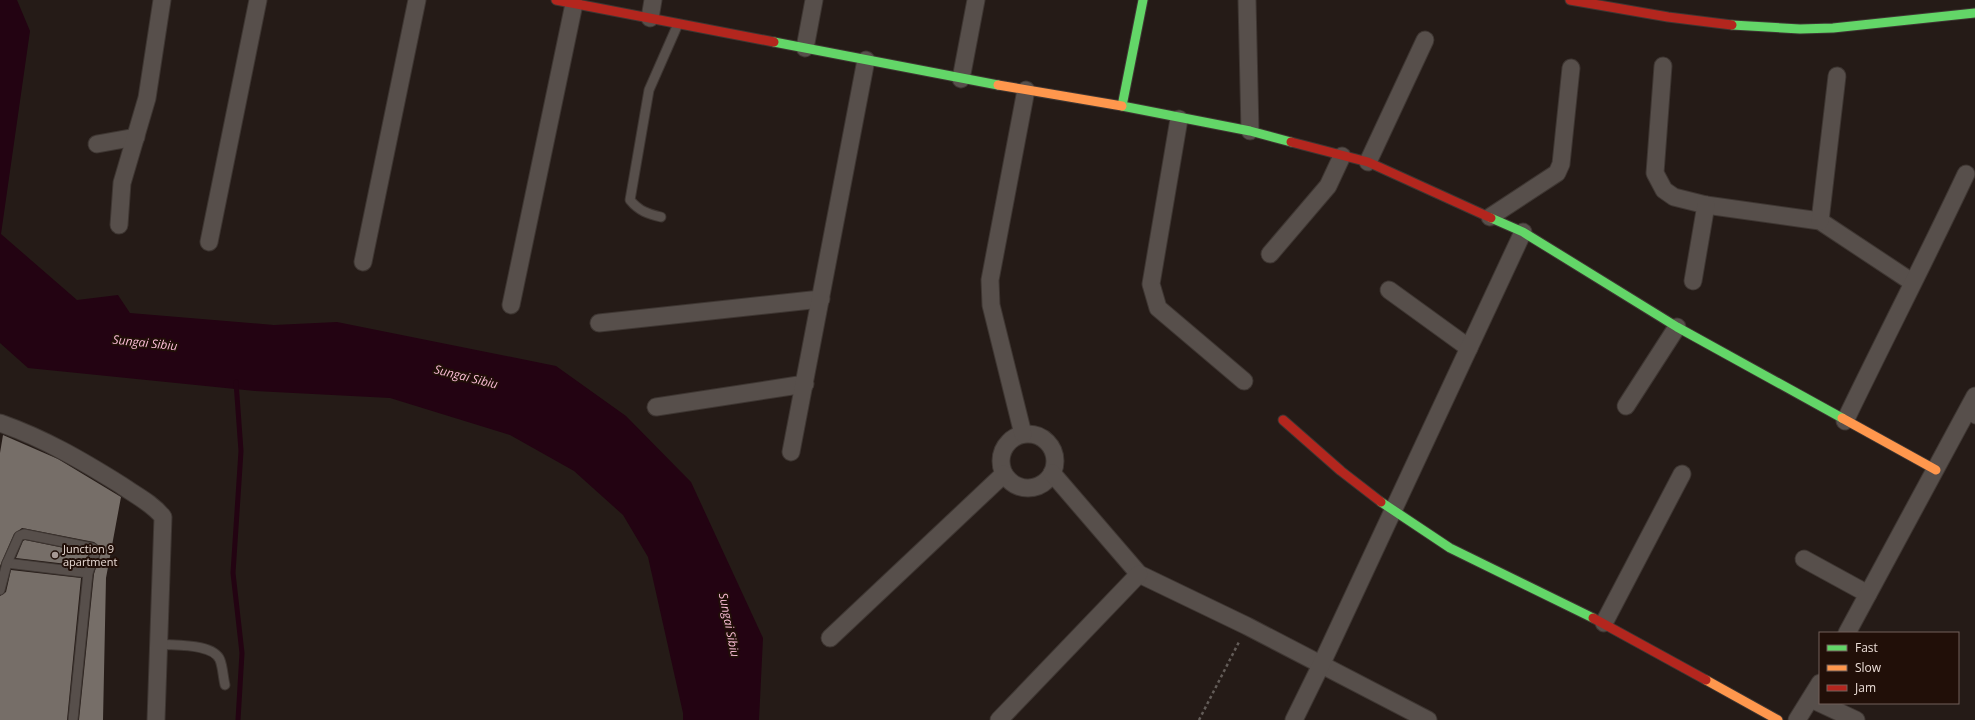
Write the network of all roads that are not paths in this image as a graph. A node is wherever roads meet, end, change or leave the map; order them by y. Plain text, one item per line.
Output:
1 (162, 0) edge
2 (258, 0) edge
3 (417, 0) edge
4 (556, 0) edge
5 (653, 0) edge
6 (814, 0) edge
7 (976, 0) edge
8 (1143, 0) edge
9 (1248, 0) edge
10 (1570, 0) edge
11 (574, 4) junction
12 (1975, 14) edge
13 (650, 18) junction
14 (679, 24) junction
15 (1425, 40) dead end
16 (805, 48) junction
17 (866, 60) junction
18 (1663, 66) dead end
19 (1571, 68) dead end
20 (1838, 76) dead end
21 (961, 79) junction
22 (1026, 90) junction
23 (1122, 106) junction
24 (1179, 119) junction
25 (1250, 131) junction
26 (136, 137) junction
27 (97, 144) dead end
28 (1342, 156) junction
29 (1368, 162) junction
30 (1966, 174) dead end
31 (1706, 205) junction
32 (661, 217) dead end
33 (1490, 217) junction
34 (1820, 221) junction
35 (119, 225) dead end
36 (1523, 232) junction
37 (209, 242) dead end
38 (1270, 254) dead end
39 (363, 262) dead end
40 (1693, 281) dead end
41 (1912, 282) junction
42 (1389, 290) dead end
43 (821, 299) junction
44 (511, 304) dead end
45 (599, 323) dead end
46 (1677, 327) junction
47 (1469, 348) junction
48 (1244, 381) dead end
49 (805, 384) junction
50 (1975, 396) edge
51 (1626, 406) dead end
52 (656, 407) dead end
53 (1970, 417) edge
54 (1283, 420) dead end
55 (1845, 421) junction
56 (0, 423) edge
57 (1023, 434) junction
58 (791, 452) dead end
59 (1936, 470) junction
60 (1052, 473) junction
61 (1004, 474) junction
62 (1682, 474) dead end
63 (1393, 511) junction
64 (1804, 559) dead end
65 (7, 563) junction
66 (88, 573) junction
67 (1139, 574) junction
68 (0, 590) edge
69 (1868, 594) junction
70 (1604, 623) junction
71 (1848, 632) edge
72 (830, 638) dead end
73 (158, 644) junction
74 (1321, 665) junction
75 (225, 685) dead end
76 (1819, 685) edge
77 (1811, 699) junction
78 (1819, 703) edge
79 (1822, 704) edge
80 (73, 720) edge
81 (156, 720) edge
82 (999, 720) edge
83 (1294, 720) edge
84 (1428, 720) edge
85 (1778, 720) edge
86 (1797, 720) edge
87 (1856, 720) edge

1 - 26 street
2 - 37 street
3 - 39 street
4 - 11 street
5 - 13 street
6 - 16 street
7 - 21 street
8 - 23 street
9 - 25 street
10 - 12 street
11 - 13 street
11 - 44 street
13 - 14 street
14 - 16 street
14 - 32 lane
15 - 29 street
16 - 17 street
17 - 21 street
17 - 43 street
18 - 31 street
19 - 33 street
20 - 34 street
21 - 22 street
22 - 23 street
22 - 57 street
23 - 24 street
24 - 25 street
24 - 48 street
25 - 28 street
26 - 27 street
26 - 35 street
28 - 29 street
28 - 38 street
29 - 33 street
30 - 41 street
31 - 34 street
31 - 40 street
33 - 36 street
34 - 41 street
36 - 46 street
36 - 47 street
41 - 55 street
42 - 47 street
43 - 45 street
43 - 49 street
46 - 51 street
46 - 55 street
47 - 63 street
49 - 52 street
49 - 58 street
50 - 53 street
53 - 59 street
54 - 63 street
55 - 59 street
56 - 73 street
57 - 60 street
57 - 61 street
59 - 69 street
60 - 61 street
60 - 67 street
61 - 72 street
62 - 70 street
63 - 70 street
63 - 74 street
64 - 69 street
65 - 66 lane
65 - 66 lane
65 - 68 lane
66 - 80 lane
67 - 74 street
67 - 82 street
69 - 71 street
70 - 85 street
73 - 75 lane
73 - 81 street
74 - 83 street
74 - 84 street
76 - 77 street
77 - 78 street
77 - 86 street
79 - 87 street

